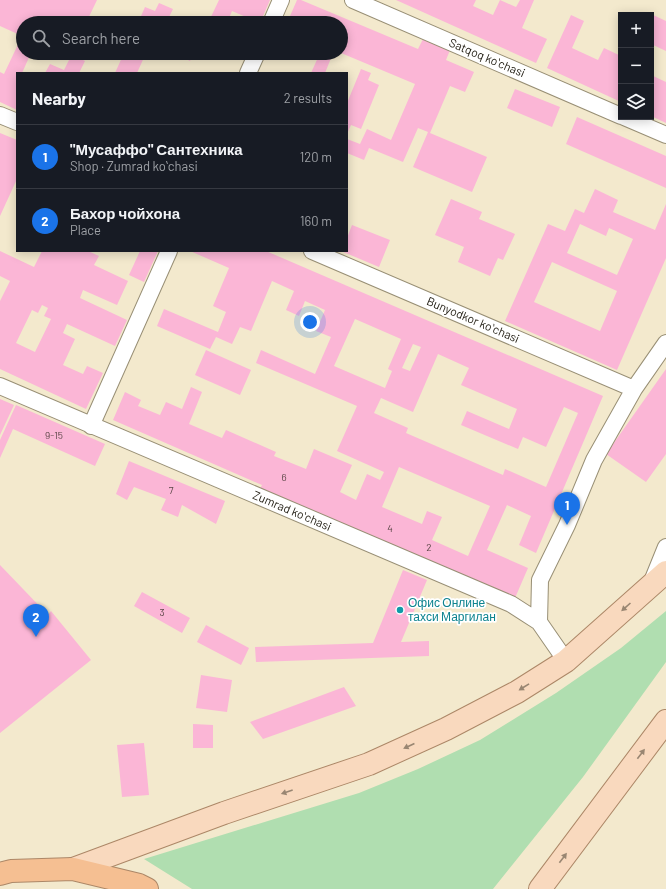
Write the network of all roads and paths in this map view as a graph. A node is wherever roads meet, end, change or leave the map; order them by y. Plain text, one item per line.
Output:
1 (281, 0) edge
2 (353, 0) edge
3 (274, 16) edge
4 (254, 60) edge
5 (248, 72) edge
6 (0, 115) edge
7 (618, 115) edge
8 (631, 120) edge
9 (16, 122) edge
10 (666, 135) edge
11 (168, 252) edge
12 (314, 252) edge
13 (666, 343) edge
14 (0, 386) edge
15 (634, 389) junction
16 (91, 426) junction
17 (666, 546) edge
18 (659, 578) edge
19 (539, 622) junction
20 (566, 661) junction
21 (666, 721) edge
22 (73, 869) junction
23 (4, 872) edge
24 (147, 889) edge
25 (540, 889) edge

1 - 3 street
2 - 7 street, Satqoq koʻchasi
4 - 5 street
6 - 9 street
8 - 10 street
11 - 16 street
12 - 15 street, Bunyodkor koʻchasi
13 - 15 street
14 - 16 street, Zumrad koʻchasi
15 - 19 street
16 - 19 street, Zumrad koʻchasi
17 - 18 street
18 -> 20 main road
19 - 20 street, Zumrad koʻchasi
20 -> 22 main road
25 -> 21 main road
22 - 23 highway
22 - 24 highway

